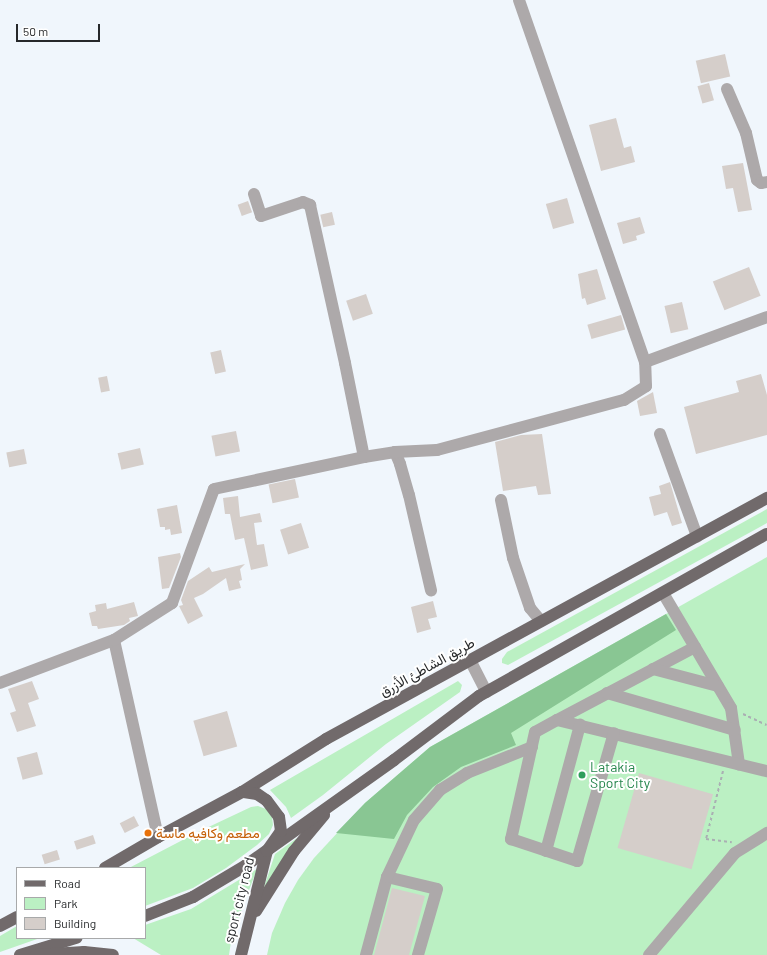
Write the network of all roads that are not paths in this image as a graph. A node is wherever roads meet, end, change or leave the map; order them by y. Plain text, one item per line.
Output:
1 (519, 0) edge
2 (727, 89) dead end
3 (767, 182) edge
4 (254, 194) dead end
5 (767, 317) edge
6 (645, 362) junction
7 (660, 434) dead end
8 (394, 452) junction
9 (364, 457) junction
10 (767, 498) edge
11 (501, 500) dead end
12 (767, 534) edge
13 (697, 536) junction
14 (431, 590) dead end
15 (663, 593) junction
16 (541, 622) junction
17 (114, 640) junction
18 (695, 647) junction
19 (470, 660) junction
20 (653, 669) junction
21 (0, 683) edge
22 (718, 686) junction
23 (486, 692) junction
24 (607, 693) junction
25 (557, 720) junction
26 (580, 725) junction
27 (735, 730) junction
28 (614, 733) junction
29 (532, 747) junction
30 (739, 764) junction
31 (767, 771) edge
32 (242, 792) junction
33 (336, 802) junction
34 (767, 833) edge
35 (158, 837) junction
36 (267, 851) junction
37 (546, 851) junction
38 (107, 867) edge
39 (387, 877) junction
40 (146, 916) edge
41 (16, 918) edge
42 (250, 920) junction
43 (0, 926) edge
44 (73, 939) edge
45 (20, 955) edge
46 (36, 955) edge
47 (113, 955) edge
48 (241, 955) edge
49 (366, 955) edge
50 (418, 955) edge
51 (649, 955) edge

1 - 6 street
2 - 3 street
4 - 9 street
5 - 6 street
6 - 8 street
7 - 13 street
8 - 9 street
8 - 14 street
9 - 17 street
10 - 13 main road, طريق الشاطئ الأزرق
11 - 16 street
12 - 15 main road
13 - 16 main road, طريق الشاطئ الأزرق
15 - 18 street
15 - 23 main road
16 - 19 main road, طريق الشاطئ الأزرق
17 - 21 street
17 - 35 street
18 - 20 street
18 - 22 street
19 - 23 street
19 - 32 main road, طريق الشاطئ الأزرق
20 - 22 street
20 - 24 street
22 - 27 street
23 - 33 main road
24 - 25 street
24 - 27 street
25 - 26 street
25 - 29 street
26 - 28 street
26 - 37 street
27 - 30 street
28 - 30 street
28 - 37 street
29 - 37 street
29 - 39 street
30 - 31 street
32 - 35 main road, طريق الشاطئ الأزرق
32 - 36 main road
33 - 36 main road
33 - 42 main road
34 - 51 street
35 - 38 main road, طريق الشاطئ الأزرق
36 - 40 main road
36 - 42 main road, sport city road
39 - 49 street
39 - 50 street
41 - 43 main road
42 - 48 main road, sport city road
44 - 45 main road
46 - 47 main road

